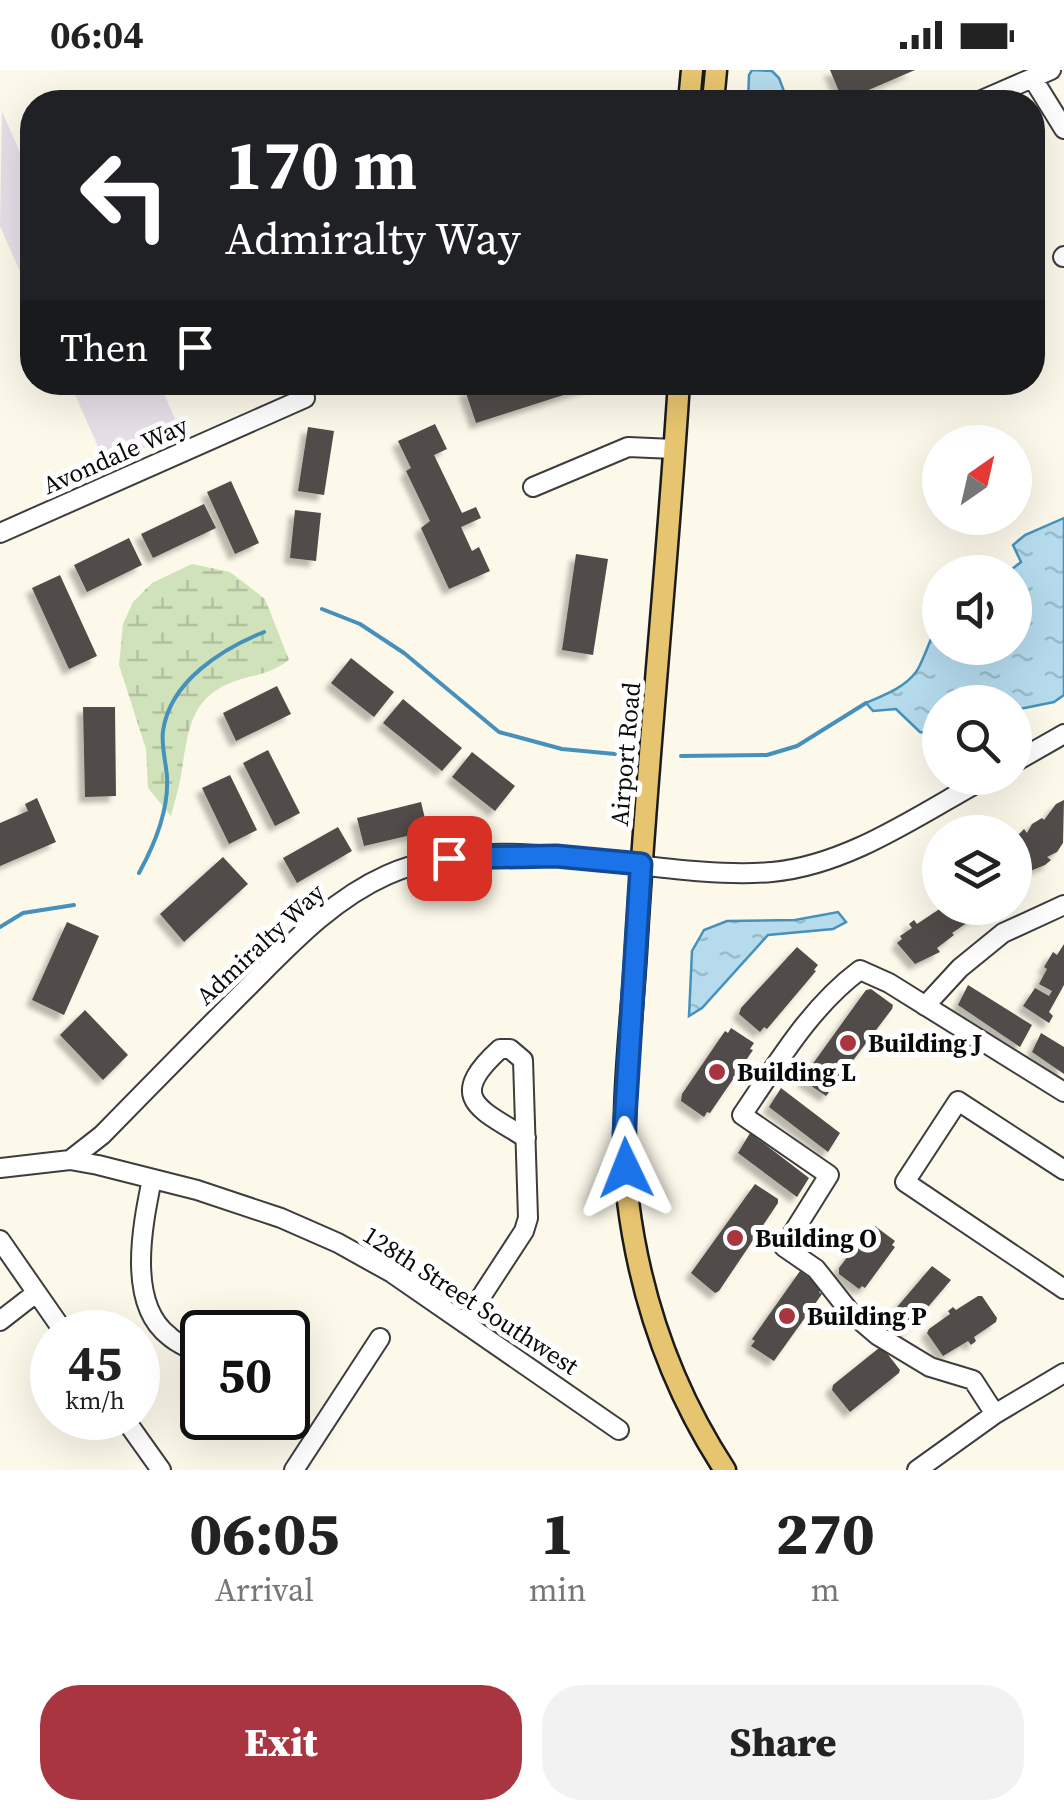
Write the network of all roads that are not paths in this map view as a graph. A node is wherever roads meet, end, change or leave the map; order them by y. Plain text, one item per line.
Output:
1 (1050, 70) edge
2 (1033, 79) junction
3 (1006, 90) edge
4 (1040, 90) edge
5 (1045, 98) edge
6 (1064, 129) edge
7 (678, 395) edge
8 (305, 398) dead end
9 (674, 449) junction
10 (533, 487) dead end
11 (0, 532) edge
12 (1064, 734) edge
13 (1032, 752) edge
14 (955, 795) edge
15 (641, 864) junction
16 (1064, 906) edge
17 (925, 1006) junction
18 (1064, 1092) edge
19 (526, 1138) junction
20 (70, 1160) junction
21 (0, 1168) edge
22 (1064, 1170) edge
23 (152, 1179) junction
24 (0, 1240) edge
25 (1064, 1289) edge
26 (36, 1293) junction
27 (48, 1310) edge
28 (0, 1321) edge
29 (464, 1323) junction
30 (380, 1338) dead end
31 (180, 1343) edge
32 (1064, 1374) edge
33 (995, 1414) junction
34 (620, 1430) dead end
35 (140, 1440) edge
36 (297, 1464) edge
37 (161, 1470) edge
38 (318, 1470) edge
39 (725, 1470) edge
40 (918, 1470) edge

1 - 2 street
2 - 3 street
2 - 4 street
5 - 6 street
7 - 9 main road, Airport Road
8 - 11 street, Avondale Way
9 - 10 street
9 - 15 main road, Airport Road
12 - 13 street
14 - 15 street, Admiralty Way
15 - 20 street, Admiralty Way
15 - 39 main road, Airport Road
16 - 17 street
17 - 18 street
17 - 33 street
19 - 19 street
19 - 29 street
20 - 21 street, 128th Street Southwest
20 - 23 street, 128th Street Southwest
22 - 25 street
23 - 29 street, 128th Street Southwest
23 - 31 street
24 - 26 street
26 - 27 street
26 - 28 street
29 - 34 street, 128th Street Southwest
30 - 36 street
32 - 33 street
33 - 40 street
35 - 37 street
36 - 38 street

